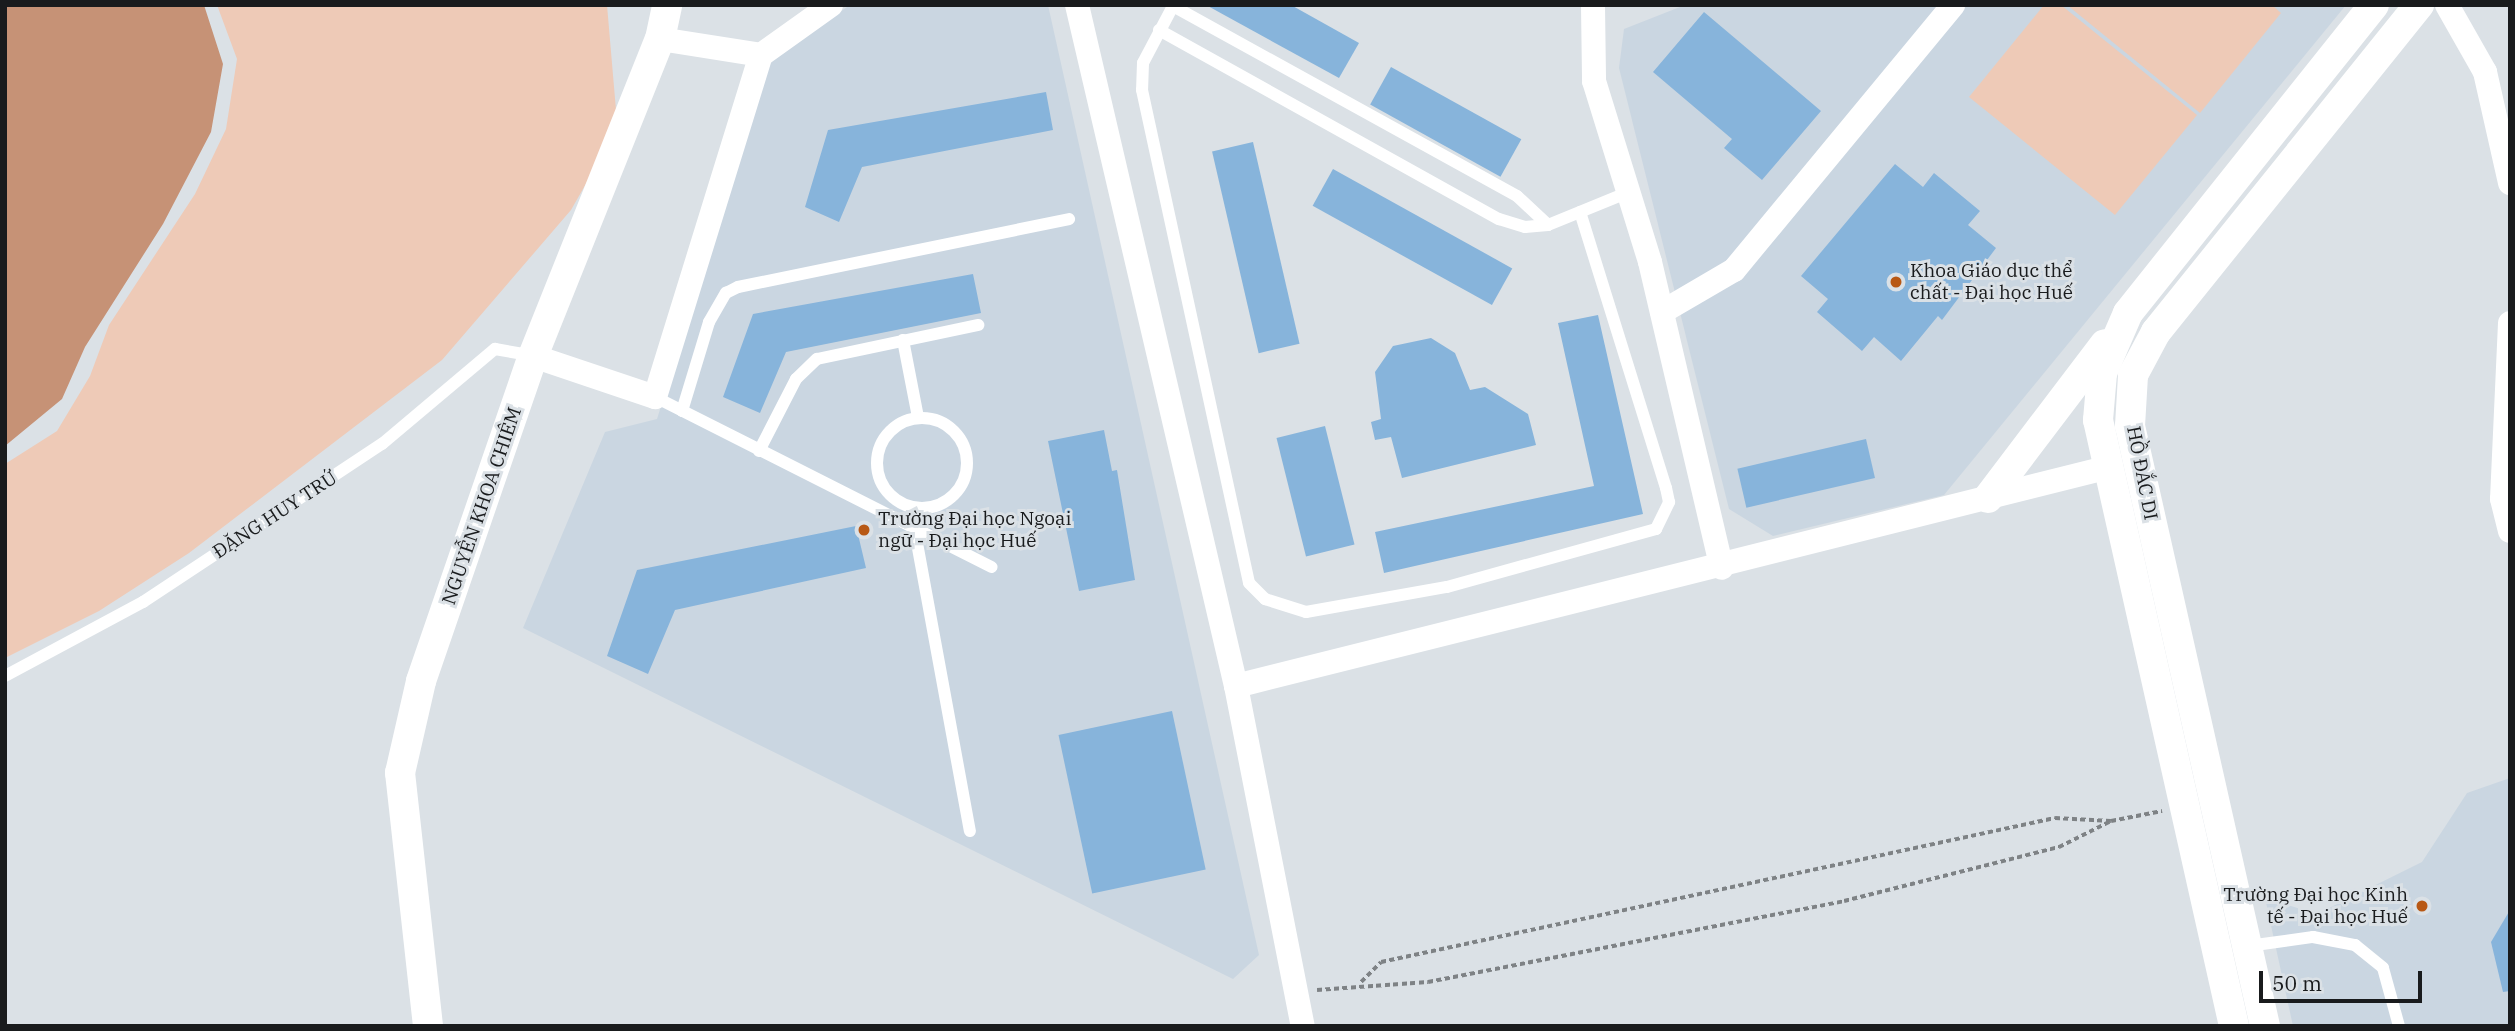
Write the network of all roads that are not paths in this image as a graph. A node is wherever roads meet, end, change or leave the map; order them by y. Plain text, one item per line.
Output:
1 (667, 5) edge
2 (831, 5) edge
3 (1077, 5) edge
4 (1592, 5) edge
5 (1953, 5) edge
6 (2374, 5) edge
7 (2419, 5) edge
8 (2447, 5) edge
9 (1159, 30) junction
10 (660, 39) junction
11 (761, 55) junction
12 (2510, 183) edge
13 (1629, 192) junction
14 (1580, 212) junction
15 (1069, 219) dead end
16 (1548, 225) junction
17 (1662, 312) junction
18 (2128, 313) junction
19 (2510, 323) edge
20 (978, 325) dead end
21 (904, 340) junction
22 (533, 356) junction
23 (2102, 373) junction
24 (2133, 375) junction
25 (655, 397) junction
26 (682, 411) junction
27 (918, 417) junction
28 (759, 450) junction
29 (2109, 467) junction
30 (1988, 498) junction
31 (918, 509) junction
32 (2510, 530) edge
33 (915, 531) junction
34 (2155, 539) junction
35 (2126, 546) junction
36 (992, 567) dead end
37 (1722, 568) junction
38 (5, 676) edge
39 (1236, 686) junction
40 (970, 831) dead end
41 (2247, 946) junction
42 (2217, 953) junction
43 (428, 1026) edge
44 (1303, 1026) edge
45 (2234, 1026) edge
46 (2265, 1026) edge
47 (2399, 1026) edge

1 - 10 street, NGUYỄN KHOA CHIÊM
2 - 11 street
3 - 39 street
4 - 13 street
5 - 17 street
6 - 18 street, HỒ ĐẮC DI
7 - 24 street, HỒ ĐẮC DI
8 - 12 street
9 - 14 lane
9 - 16 lane
9 - 16 lane
10 - 11 street
10 - 22 street, NGUYỄN KHOA CHIÊM
11 - 25 street
13 - 14 lane
13 - 17 street
14 - 16 lane
15 - 26 lane
17 - 37 street
18 - 23 street, HỒ ĐẮC DI
18 - 30 street
19 - 32 street
20 - 21 lane
21 - 27 lane
21 - 28 lane
22 - 25 street
22 - 38 lane, ĐẶNG HUY TRỨ
22 - 43 street, NGUYỄN KHOA CHIÊM
23 - 24 street
23 - 29 street, HỒ ĐẮC DI
24 - 34 street, HỒ ĐẮC DI
25 - 26 lane
26 - 28 lane
27 - 31 lane
27 - 31 lane
28 - 33 lane
29 - 30 street
29 - 35 street, HỒ ĐẮC DI
30 - 37 street
31 - 33 lane
33 - 36 lane
33 - 40 lane
34 - 35 street
34 - 41 street, HỒ ĐẮC DI
35 - 42 street, HỒ ĐẮC DI
37 - 39 street
39 - 44 street
41 - 42 street
41 - 46 street, HỒ ĐẮC DI
41 - 47 lane
42 - 45 street, HỒ ĐẮC DI

